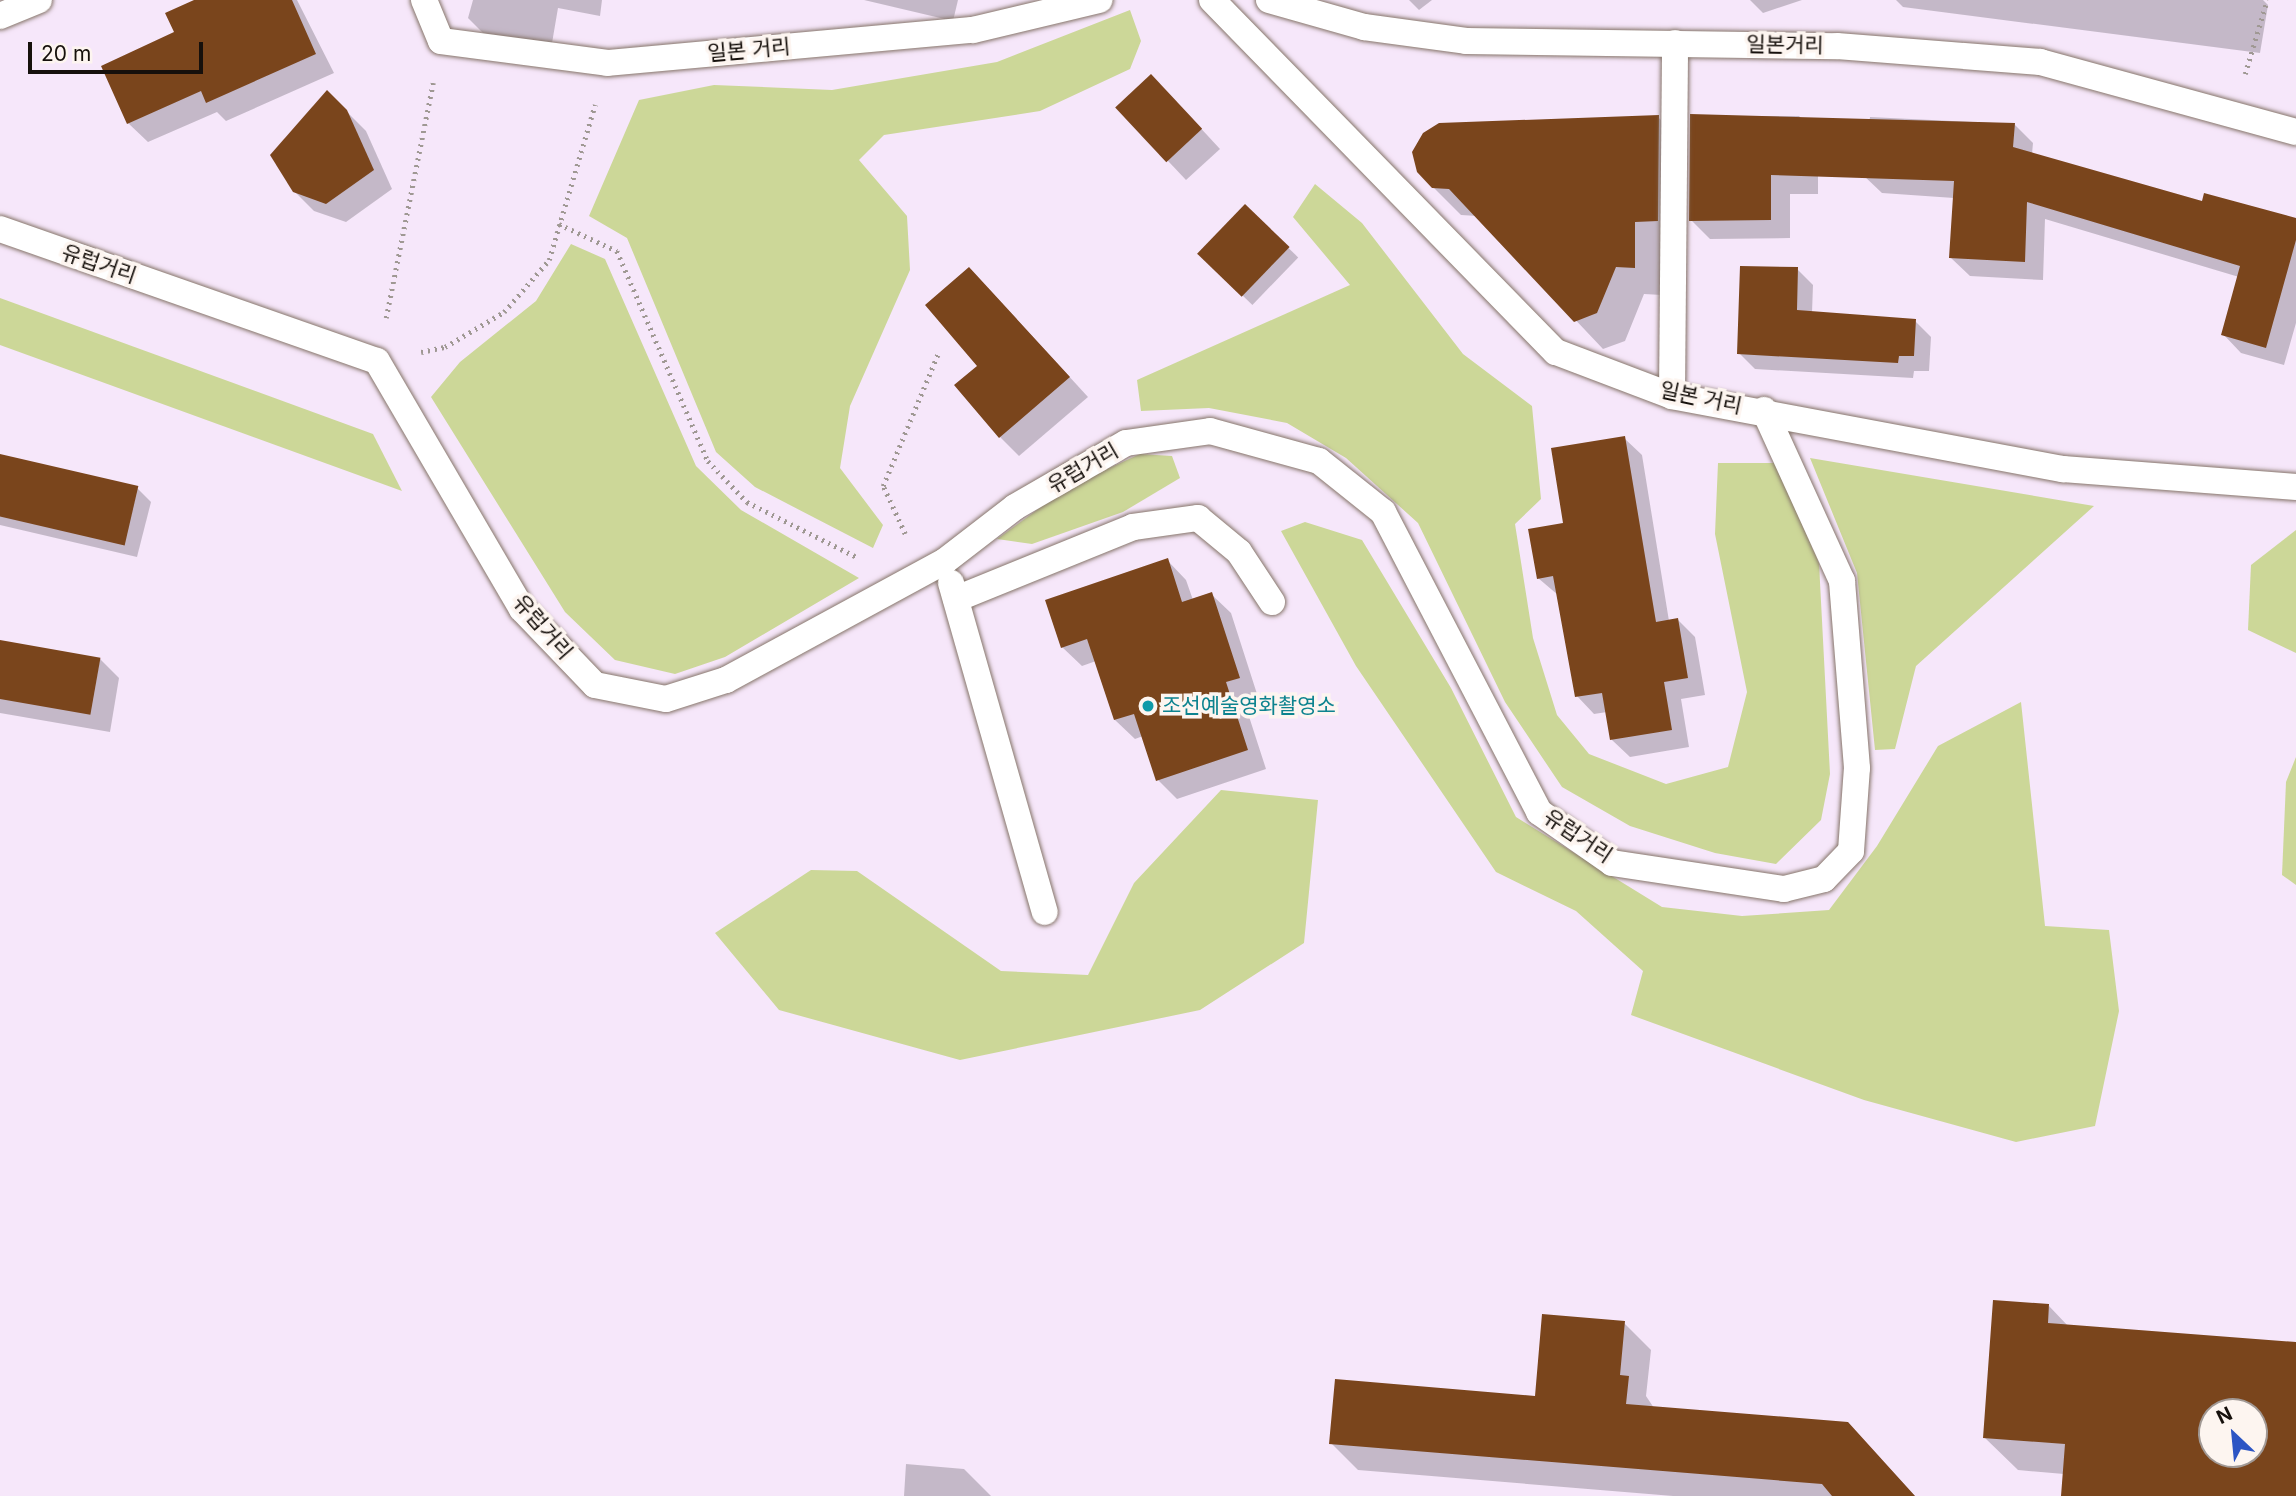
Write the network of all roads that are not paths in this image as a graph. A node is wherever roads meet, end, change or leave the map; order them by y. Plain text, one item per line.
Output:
1 (39, 0) edge
2 (424, 0) edge
3 (1099, 0) edge
4 (1212, 0) edge
5 (1269, 0) edge
6 (0, 16) edge
7 (1675, 43) junction
8 (2296, 132) edge
9 (0, 229) edge
10 (1672, 396) junction
11 (1764, 410) junction
12 (2296, 487) edge
13 (945, 561) junction
14 (956, 599) junction
15 (1272, 602) dead end
16 (1045, 912) dead end

1 - 6 lane
2 - 3 lane, 일본 거리
4 - 10 lane, 일본 거리
5 - 7 lane, 일본거리
7 - 8 lane, 일본거리
7 - 10 lane
9 - 13 lane, 유럽거리
10 - 11 lane, 일본 거리
11 - 12 lane, 일본 거리
11 - 13 lane, 유럽거리
13 - 14 lane
14 - 15 lane
14 - 16 lane

